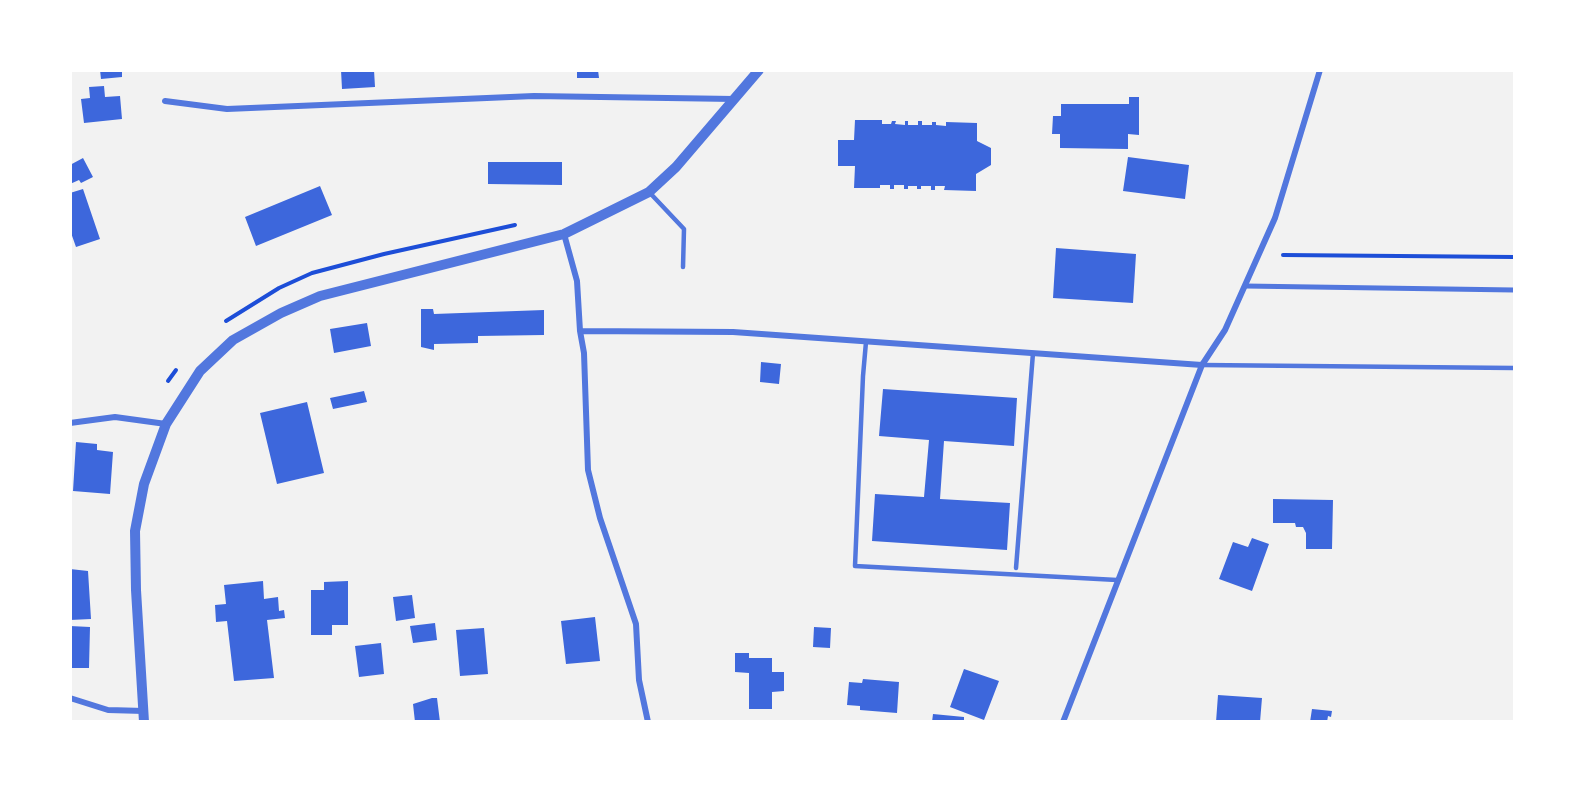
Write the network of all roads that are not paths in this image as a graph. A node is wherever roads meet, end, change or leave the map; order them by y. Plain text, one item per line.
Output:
1 (759, 70) edge
2 (1320, 70) edge
3 (737, 99) junction
4 (165, 100) dead end
5 (650, 192) junction
6 (564, 234) junction
7 (683, 267) dead end
8 (1245, 286) junction
9 (1515, 290) edge
10 (580, 331) junction
11 (866, 342) junction
12 (1033, 353) junction
13 (1202, 365) junction
14 (1515, 368) edge
15 (70, 423) edge
16 (166, 424) junction
17 (1016, 568) dead end
18 (1117, 580) junction
19 (70, 698) edge
20 (144, 716) edge
21 (648, 722) edge
22 (1063, 722) edge

1 - 3 street
2 - 8 street
3 - 4 street
3 - 5 street
5 - 6 street
5 - 7 lane
6 - 10 street
6 - 16 street
8 - 9 street
8 - 13 street
10 - 11 street
10 - 21 street
11 - 12 street
11 - 18 lane
12 - 13 street
12 - 17 lane
13 - 14 lane
13 - 18 street
15 - 16 street
16 - 20 street
18 - 22 street
19 - 20 street

